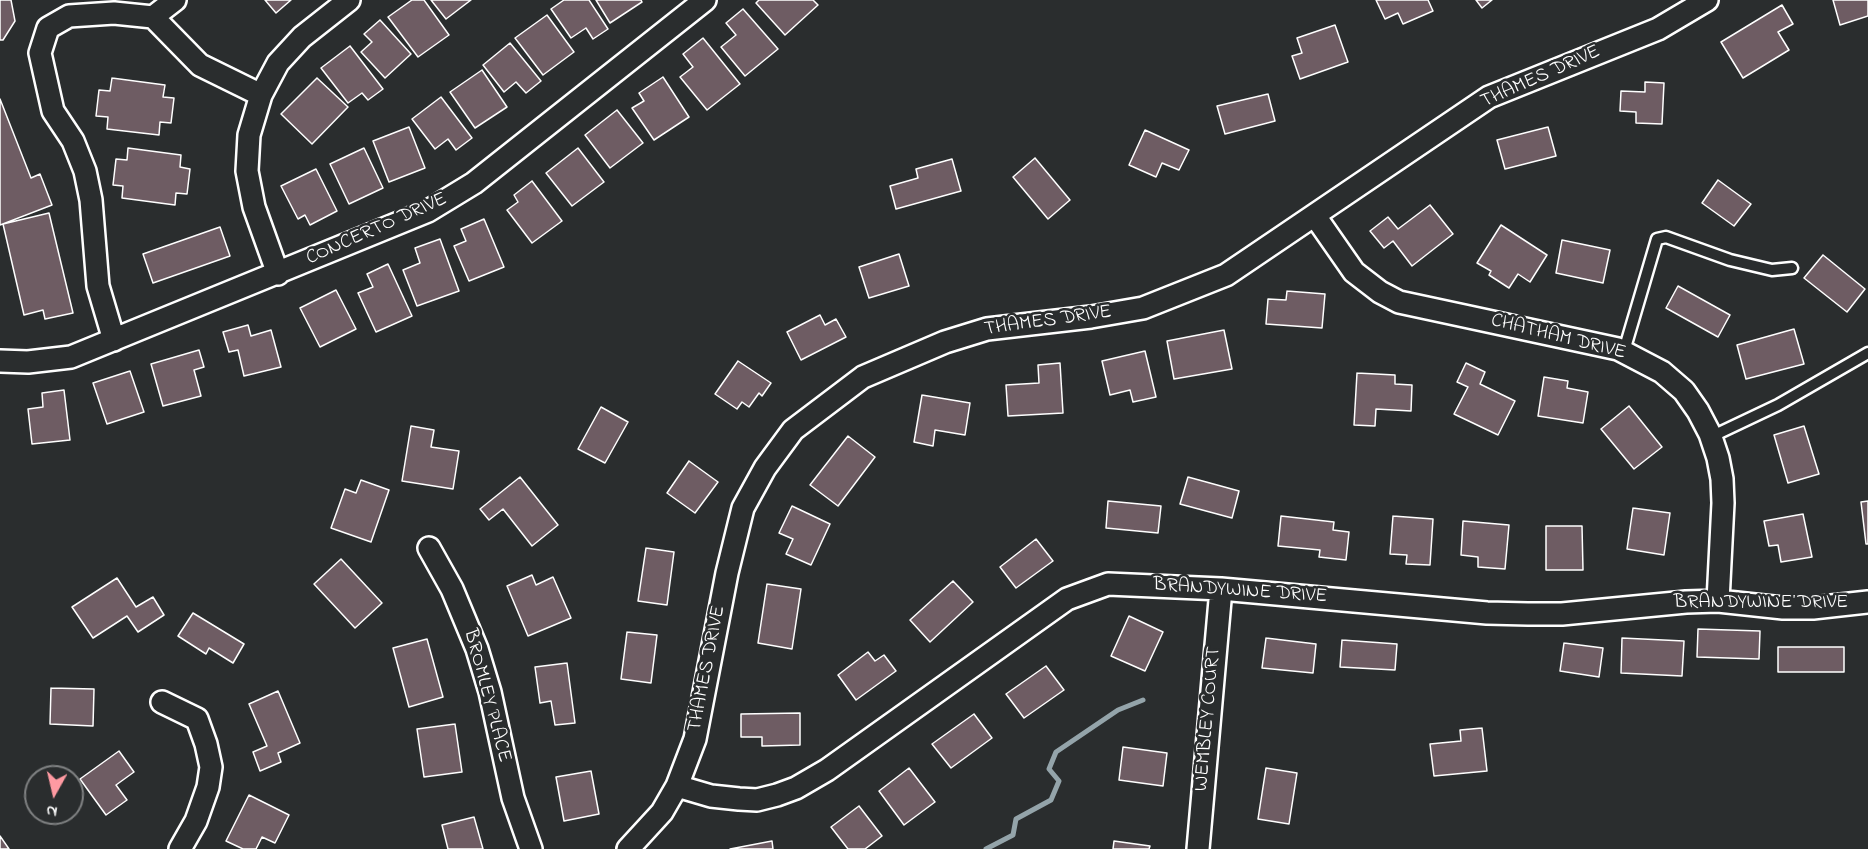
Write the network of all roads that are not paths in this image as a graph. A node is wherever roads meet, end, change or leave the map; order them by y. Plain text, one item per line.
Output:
1 (175, 0) edge
2 (349, 0) edge
3 (705, 0) edge
4 (1707, 0) edge
5 (153, 17) junction
6 (261, 95) junction
7 (1315, 216) junction
8 (1792, 268) dead end
9 (278, 273) junction
10 (114, 340) junction
11 (1624, 351) junction
12 (1868, 353) edge
13 (0, 361) edge
14 (1710, 434) junction
15 (429, 548) dead end
16 (1221, 589) junction
17 (1718, 601) junction
18 (1868, 602) edge
19 (162, 702) dead end
20 (677, 786) junction
21 (180, 849) edge
22 (531, 849) edge
23 (628, 849) edge
24 (1198, 849) edge

1 - 5 street
2 - 6 street
3 - 9 street, CONCERTO DRIVE
4 - 7 street, THAMES DRIVE
5 - 6 street
5 - 10 street
6 - 9 street
7 - 11 street, CHATHAM DRIVE
7 - 20 street, THAMES DRIVE
8 - 11 lane
9 - 10 street, CONCERTO DRIVE
10 - 13 street, CONCERTO DRIVE
11 - 14 street, CHATHAM DRIVE
12 - 14 lane
14 - 17 street, CHATHAM DRIVE
15 - 22 street, BROMLEY PLACE
16 - 17 street, BRANDYWINE DRIVE
16 - 20 street, BRANDYWINE DRIVE
16 - 24 street, WEMBLEY COURT
17 - 18 street, BRANDYWINE DRIVE
19 - 21 street
20 - 23 street, THAMES DRIVE

